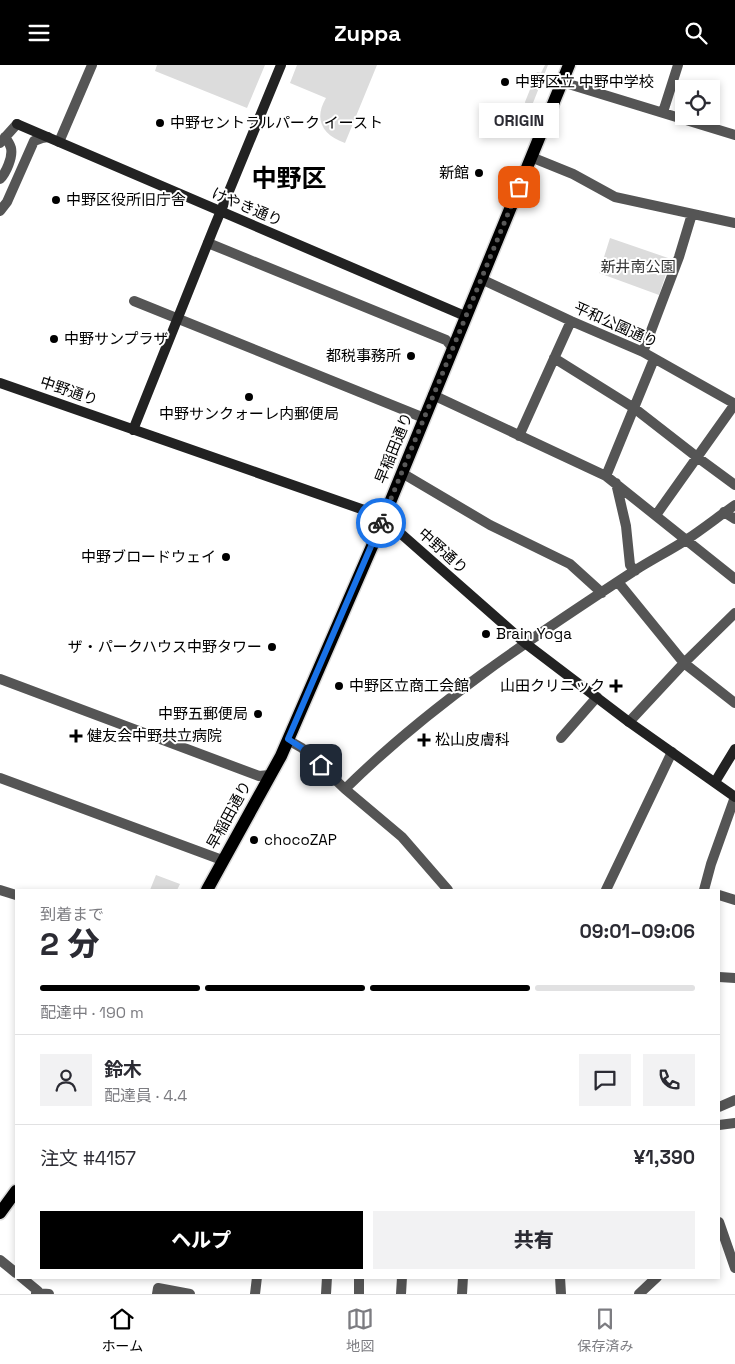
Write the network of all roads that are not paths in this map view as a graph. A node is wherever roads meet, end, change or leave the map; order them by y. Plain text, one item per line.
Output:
1 (92, 65) edge
2 (281, 65) edge
3 (569, 65) edge
4 (678, 65) edge
5 (562, 82) junction
6 (663, 112) junction
7 (735, 135) edge
8 (48, 137) junction
9 (2, 140) edge
10 (59, 142) junction
11 (531, 157) junction
12 (0, 179) edge
13 (0, 211) edge
14 (220, 212) junction
15 (692, 214) junction
16 (735, 223) edge
17 (208, 243) junction
18 (481, 279) junction
19 (134, 301) dead end
20 (465, 316) junction
21 (177, 319) junction
22 (571, 321) junction
23 (453, 347) junction
24 (643, 352) junction
25 (554, 358) junction
26 (654, 359) junction
27 (0, 383) edge
28 (434, 395) junction
29 (735, 404) edge
30 (634, 408) junction
31 (424, 418) junction
32 (133, 429) junction
33 (519, 436) junction
34 (697, 457) junction
35 (402, 473) junction
36 (606, 476) junction
37 (616, 483) junction
38 (735, 485) edge
39 (735, 505) edge
40 (724, 512) junction
41 (656, 515) junction
42 (383, 519) junction
43 (735, 519) edge
44 (686, 540) junction
45 (635, 571) junction
46 (735, 579) edge
47 (618, 582) junction
48 (602, 593) junction
49 (735, 613) edge
50 (525, 643) junction
51 (684, 663) junction
52 (0, 679) edge
53 (597, 697) junction
54 (735, 703) edge
55 (630, 721) junction
56 (561, 738) dead end
57 (288, 739) junction
58 (735, 749) edge
59 (672, 752) junction
60 (270, 775) junction
61 (0, 778) edge
62 (715, 782) junction
63 (345, 789) junction
64 (735, 797) edge
65 (222, 860) junction
66 (454, 880) dead end
67 (208, 889) edge
68 (447, 889) edge
69 (606, 889) edge
70 (704, 889) edge
71 (0, 890) edge
72 (15, 895) edge
73 (720, 895) edge
74 (735, 899) edge
75 (720, 977) edge
76 (735, 978) edge
77 (735, 1100) edge
78 (720, 1107) edge
79 (735, 1123) edge
80 (720, 1125) edge
81 (15, 1192) edge
82 (0, 1213) edge
83 (720, 1227) edge
84 (735, 1232) edge
85 (723, 1243) edge
86 (0, 1260) edge
87 (735, 1268) edge
88 (15, 1272) edge
89 (23, 1279) edge
90 (257, 1279) edge
91 (327, 1279) edge
92 (359, 1279) edge
93 (402, 1279) edge
94 (463, 1279) edge
95 (560, 1279) edge
96 (655, 1279) edge
97 (49, 1294) edge
98 (157, 1294) edge
99 (190, 1294) edge
100 (255, 1294) edge
101 (326, 1294) edge
102 (359, 1294) edge
103 (401, 1294) edge
104 (462, 1294) edge
105 (560, 1294) edge
106 (639, 1294) edge

1 - 10 street
2 - 14 street
3 - 5 main road, 早稲田通り
4 - 6 street
5 - 6 street
5 - 11 main road, 早稲田通り
6 - 7 street
8 - 9 street, けやき通り
8 - 10 street, けやき通り
8 - 13 street
9 - 12 street
10 - 14 street, けやき通り
11 - 15 street
11 - 18 main road, 早稲田通り
14 - 17 street
14 - 20 street, けやき通り
15 - 16 street
15 - 24 street
17 - 21 street
17 - 23 street
18 - 20 main road, 早稲田通り
18 - 22 street, 平和公園通り
19 - 21 street
20 - 23 main road, 早稲田通り
21 - 31 street
21 - 32 street
22 - 24 street, 平和公園通り
22 - 25 street
23 - 28 main road, 早稲田通り
24 - 26 street, 平和公園通り
25 - 30 street
25 - 33 street
26 - 29 street, 平和公園通り
26 - 30 street
27 - 32 street, 中野通り
28 - 31 main road, 早稲田通り
28 - 33 street
29 - 34 street
30 - 34 street
30 - 36 street
31 - 35 main road, 早稲田通り
32 - 42 street, 中野通り
33 - 36 street
34 - 38 street
34 - 41 street
35 - 42 main road, 早稲田通り
35 - 48 street
36 - 37 street
37 - 41 street
37 - 45 street
39 - 40 street
40 - 43 street
40 - 44 street
41 - 44 street
42 - 50 street, 中野通り
42 - 57 main road, 早稲田通り
44 - 45 street
44 - 46 street
45 - 47 street
47 - 48 street
47 - 51 street
48 - 50 street
49 - 51 street
50 - 53 street, 中野通り
50 - 63 street
51 - 54 street
51 - 55 street
52 - 60 street
53 - 55 street, 中野通り
53 - 56 street
55 - 59 street, 中野通り
57 - 60 main road, 早稲田通り
57 - 63 street
58 - 62 street
59 - 62 street, 中野通り
59 - 69 street
60 - 65 main road, 早稲田通り
61 - 65 street
62 - 64 street, 中野通り
63 - 68 street
64 - 70 street
65 - 67 main road, 早稲田通り
66 - 68 street
71 - 72 street
73 - 74 street
75 - 76 street
77 - 78 street
79 - 80 street
81 - 82 main road
83 - 85 street
84 - 85 street
85 - 87 street
86 - 88 street
89 - 97 street
90 - 100 street
91 - 101 street
92 - 102 street
93 - 103 street
94 - 104 street
95 - 105 street
96 - 106 street
98 - 99 street

